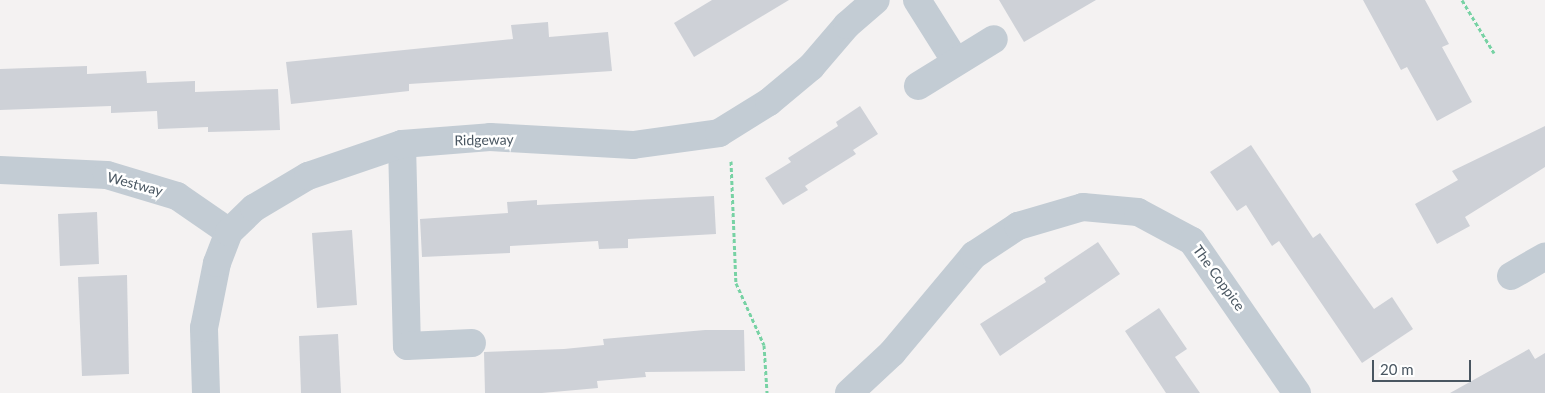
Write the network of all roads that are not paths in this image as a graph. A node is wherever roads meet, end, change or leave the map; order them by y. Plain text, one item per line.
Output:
1 (876, 0) edge
2 (917, 0) edge
3 (994, 39) dead end
4 (956, 62) junction
5 (918, 86) dead end
6 (402, 144) junction
7 (0, 170) edge
8 (229, 232) junction
9 (1545, 256) edge
10 (1511, 276) dead end
11 (472, 343) dead end
12 (206, 393) edge
13 (849, 393) edge
14 (1297, 393) edge

1 - 6 street, Ridgeway
2 - 4 street
3 - 4 street
4 - 5 street
6 - 8 street, Ridgeway
6 - 11 street
7 - 8 street, Westway
8 - 12 street, Ridgeway
9 - 10 street
13 - 14 street, The Coppice

